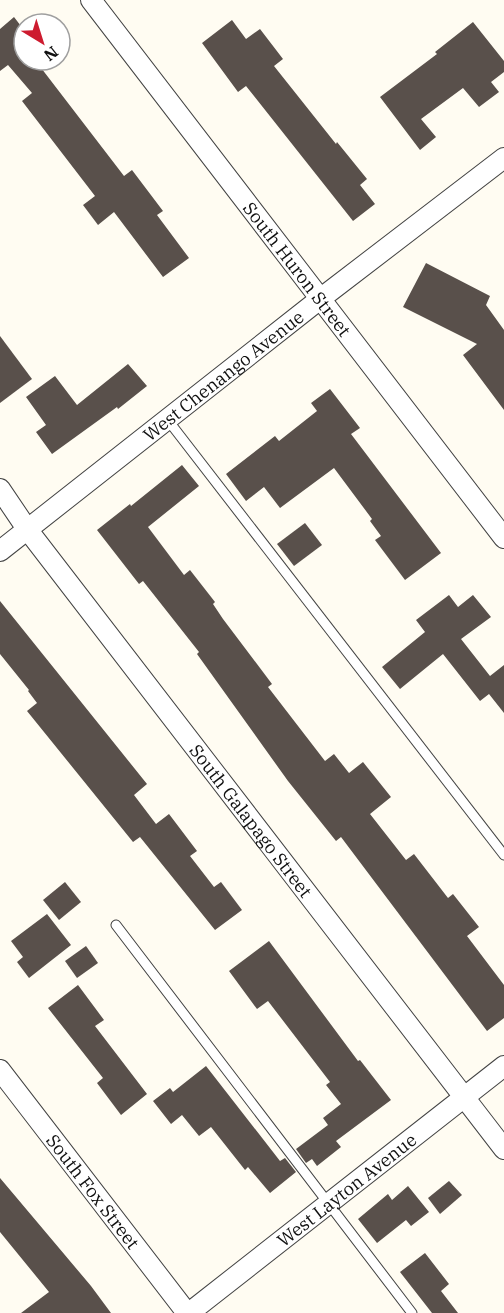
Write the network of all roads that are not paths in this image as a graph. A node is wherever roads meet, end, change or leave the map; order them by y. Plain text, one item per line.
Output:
1 (91, 0) edge
2 (504, 158) edge
3 (320, 299) junction
4 (166, 419) junction
5 (0, 489) edge
6 (27, 529) junction
7 (504, 538) edge
8 (0, 551) edge
9 (504, 855) edge
10 (116, 925) dead end
11 (504, 1066) edge
12 (0, 1070) edge
13 (464, 1097) junction
14 (504, 1149) edge
15 (328, 1204) junction
16 (188, 1313) edge
17 (412, 1313) edge

1 - 3 street, South Huron Street
2 - 3 street, West Chenango Avenue
3 - 4 street, West Chenango Avenue
3 - 7 street, South Huron Street
4 - 6 street, West Chenango Avenue
4 - 9 lane
5 - 6 street, South Galapago Street
6 - 8 street, West Chenango Avenue
6 - 13 street, South Galapago Street
10 - 15 lane
11 - 13 street, West Layton Avenue
12 - 16 street, South Fox Street
13 - 14 street, South Galapago Street
13 - 15 street, West Layton Avenue
15 - 16 street, West Layton Avenue
15 - 17 lane

